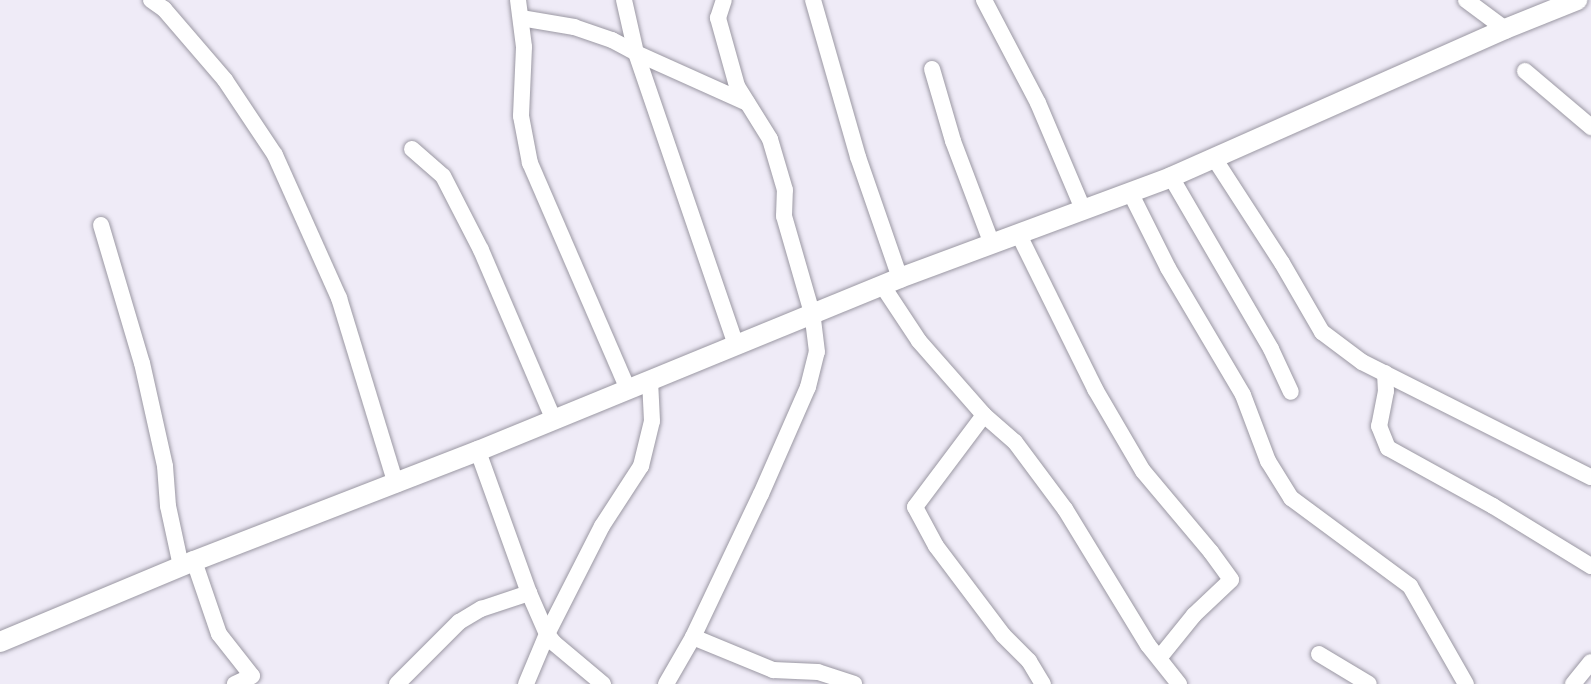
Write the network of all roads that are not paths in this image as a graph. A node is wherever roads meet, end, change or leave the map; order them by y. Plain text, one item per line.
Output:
1 (151, 0) edge
2 (518, 0) edge
3 (624, 0) edge
4 (712, 0) edge
5 (723, 0) edge
6 (813, 0) edge
7 (984, 0) edge
8 (1466, 0) edge
9 (1577, 0) edge
10 (521, 18) junction
11 (717, 18) junction
12 (1505, 28) junction
13 (636, 53) junction
14 (932, 69) dead end
15 (1525, 71) dead end
16 (747, 103) junction
17 (1591, 127) edge
18 (412, 149) dead end
19 (1214, 158) junction
20 (1171, 177) junction
21 (1130, 192) junction
22 (1083, 209) junction
23 (101, 225) dead end
24 (1018, 233) junction
25 (992, 244) junction
26 (900, 278) junction
27 (882, 285) junction
28 (812, 313) junction
29 (736, 345) junction
30 (1385, 373) junction
31 (650, 380) junction
32 (628, 389) junction
33 (1292, 392) dead end
34 (984, 416) junction
35 (554, 420) junction
36 (478, 452) junction
37 (1591, 477) edge
38 (396, 485) junction
39 (188, 564) junction
40 (1591, 566) edge
41 (529, 593) junction
42 (547, 634) junction
43 (693, 637) junction
44 (0, 642) edge
45 (1319, 654) dead end
46 (1160, 657) junction
47 (1591, 662) edge
48 (255, 680) edge
49 (236, 684) edge
50 (397, 684) edge
51 (526, 684) edge
52 (603, 684) edge
53 (666, 684) edge
54 (854, 684) edge
55 (1044, 684) edge
56 (1179, 684) edge
57 (1369, 684) edge
58 (1466, 684) edge
59 (1573, 684) edge

1 - 38 street
2 - 10 street
3 - 13 street
4 - 11 street
5 - 11 street
6 - 26 street
7 - 22 street
8 - 12 street
9 - 12 street
10 - 13 street
10 - 32 street
11 - 16 street
12 - 19 street
13 - 16 street
13 - 29 street
14 - 25 street
15 - 17 street
16 - 28 street
18 - 35 street
19 - 20 street
19 - 30 street
20 - 21 street
20 - 33 street
21 - 22 street
21 - 58 street
22 - 24 street
23 - 39 street
24 - 25 street
24 - 46 street
25 - 26 street
26 - 27 street
27 - 28 street
27 - 34 street
28 - 29 street
28 - 43 street
29 - 31 street
30 - 37 street
30 - 40 street
31 - 32 street
31 - 42 street
32 - 35 street
34 - 46 street
34 - 55 street
35 - 36 street
36 - 38 street
36 - 41 street
38 - 39 street
39 - 44 street
39 - 48 street
41 - 42 street
41 - 50 street
42 - 51 street
42 - 52 street
43 - 53 street
43 - 54 street
45 - 57 street
46 - 56 street
47 - 59 street
48 - 49 street

